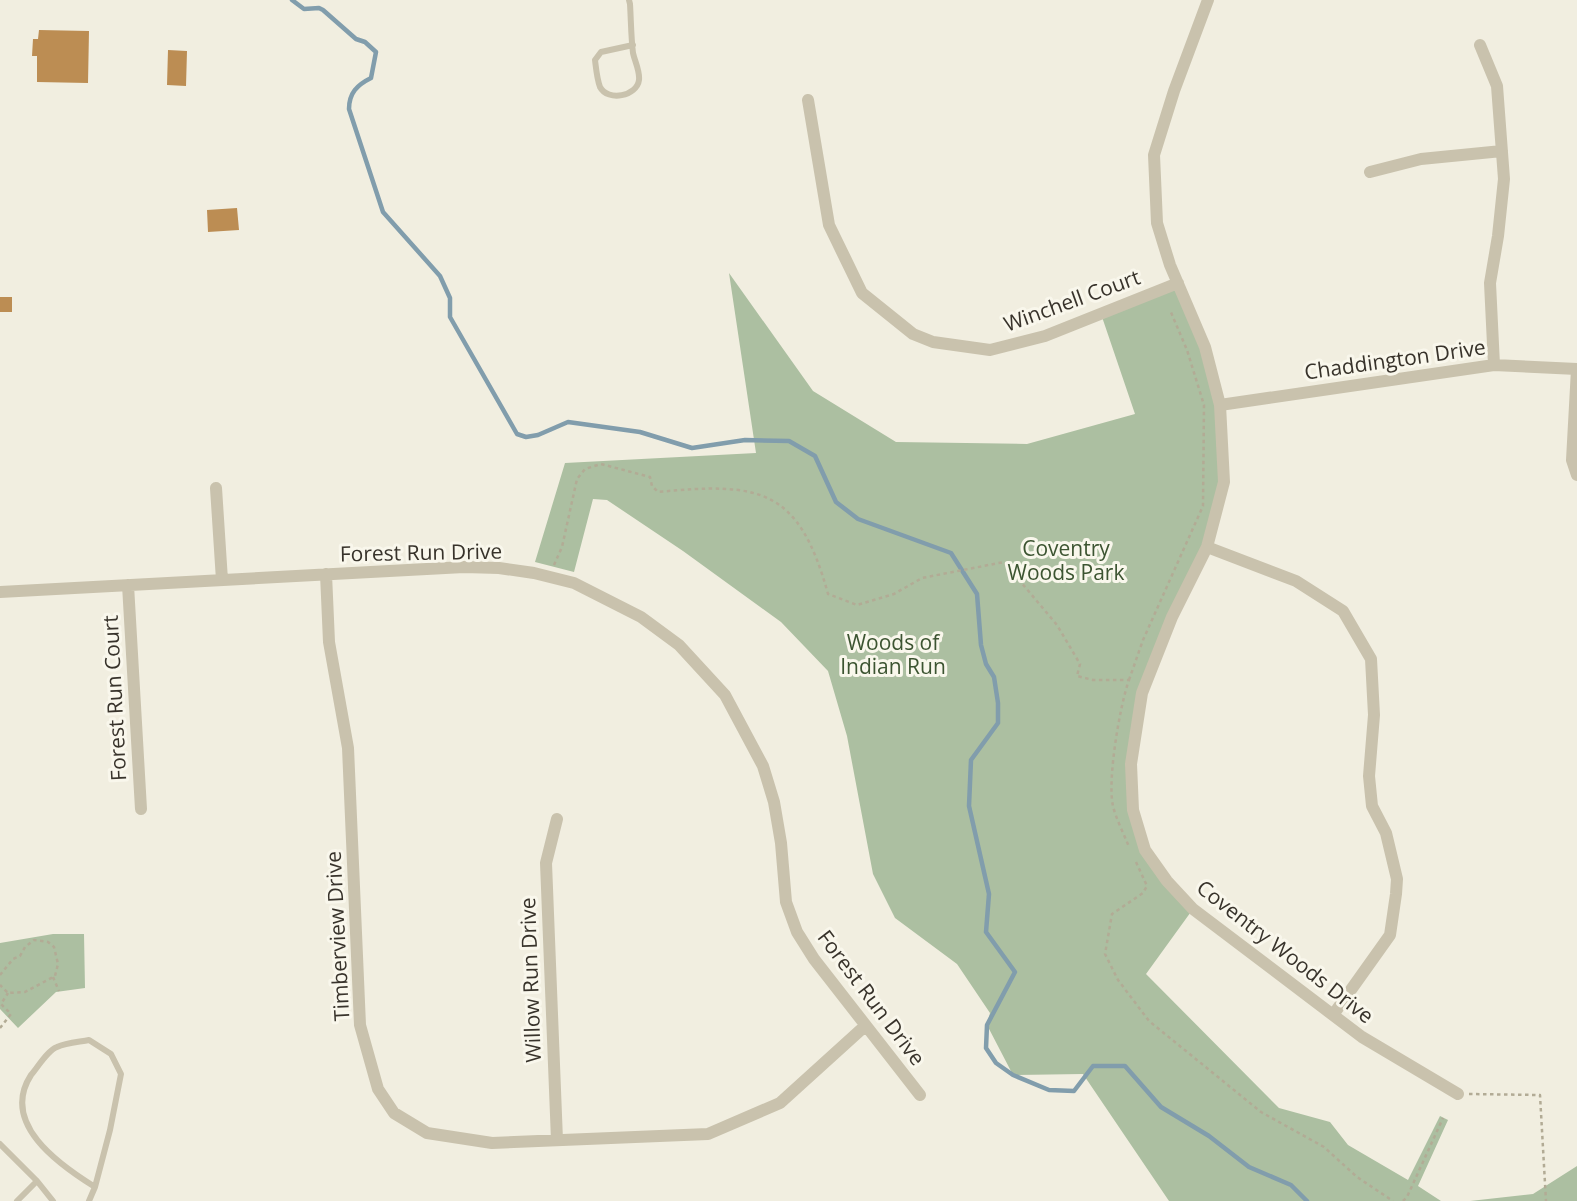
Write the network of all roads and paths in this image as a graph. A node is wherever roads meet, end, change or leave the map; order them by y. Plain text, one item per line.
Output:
1 (629, 0) edge
2 (1208, 0) edge
3 (633, 45) junction
4 (1480, 45) dead end
5 (808, 100) dead end
6 (1502, 152) junction
7 (1370, 172) dead end
8 (1178, 283) junction
9 (1170, 310) dead end
10 (1494, 365) junction
11 (1577, 369) edge
12 (1220, 405) junction
13 (1577, 475) edge
14 (216, 488) dead end
15 (1207, 547) junction
16 (326, 574) junction
17 (550, 577) junction
18 (222, 580) junction
19 (128, 585) junction
20 (0, 592) edge
21 (1129, 680) junction
22 (141, 809) dead end
23 (557, 818) dead end
24 (0, 975) edge
25 (53, 977) junction
26 (0, 985) edge
27 (59, 991) dead end
28 (8, 993) junction
29 (1332, 1015) junction
30 (865, 1026) junction
31 (0, 1028) edge
32 (920, 1094) dead end
33 (1458, 1094) joint
34 (1443, 1118) dead end
35 (557, 1140) junction
36 (0, 1144) edge
37 (37, 1181) junction
38 (95, 1187) junction
39 (17, 1201) edge
40 (53, 1201) edge
41 (89, 1201) edge
42 (1393, 1201) edge
43 (1403, 1201) edge
44 (1546, 1201) edge

1 - 3 lane
2 - 8 street, Coventry Woods Drive
3 - 3 lane
4 - 6 street
5 - 8 street, Winchell Court
6 - 7 street
6 - 10 street
8 - 12 street, Coventry Woods Drive
9 - 21 path
10 - 11 street, Chaddington Drive
10 - 12 street, Chaddington Drive
11 - 13 street
12 - 15 street, Coventry Woods Drive
14 - 18 street
15 - 29 street, Coventry Woods Drive
15 - 29 street
16 - 17 street, Forest Run Drive
16 - 18 street, Forest Run Drive
16 - 35 street, Timberview Drive
17 - 21 path
17 - 30 street, Forest Run Drive
18 - 19 street, Forest Run Drive
19 - 20 street, Forest Run Drive
19 - 22 street, Forest Run Court
21 - 42 path
23 - 35 street, Willow Run Drive
24 - 25 path
25 - 27 path
25 - 28 path
26 - 28 path
28 - 31 path
29 - 33 street, Coventry Woods Drive
30 - 32 street, Forest Run Drive
30 - 35 street, Timberview Drive
33 - 44 path
34 - 43 path
36 - 37 lane
37 - 39 lane
37 - 40 lane
38 - 38 lane
38 - 41 lane

